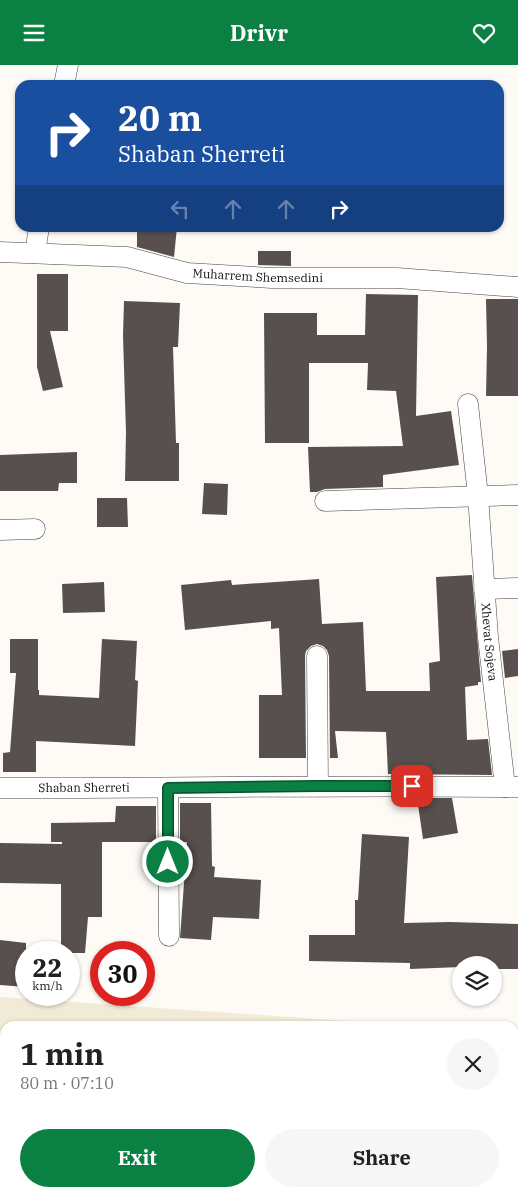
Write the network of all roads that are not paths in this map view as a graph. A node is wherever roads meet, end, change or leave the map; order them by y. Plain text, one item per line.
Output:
1 (68, 65) edge
2 (65, 80) edge
3 (38, 232) edge
4 (0, 252) edge
5 (35, 253) junction
6 (518, 287) edge
7 (468, 404) dead end
8 (518, 495) edge
9 (478, 496) junction
10 (325, 501) dead end
11 (35, 529) dead end
12 (0, 530) edge
13 (484, 589) junction
14 (518, 589) edge
15 (317, 657) dead end
16 (318, 786) junction
17 (512, 787) edge
18 (0, 788) edge
19 (168, 788) junction
20 (169, 936) dead end

1 - 2 street
3 - 5 street
4 - 5 street, Muharrem Shemsedini
5 - 6 street, Muharrem Shemsedini
7 - 9 street, Xhevat Sojeva
8 - 9 street
9 - 10 street
9 - 13 street, Xhevat Sojeva
11 - 12 street
13 - 14 street
13 - 17 street, Xhevat Sojeva
15 - 16 street
16 - 17 street, Shaban Sherreti
16 - 19 street, Shaban Sherreti
18 - 19 street, Shaban Sherreti
19 - 20 street

